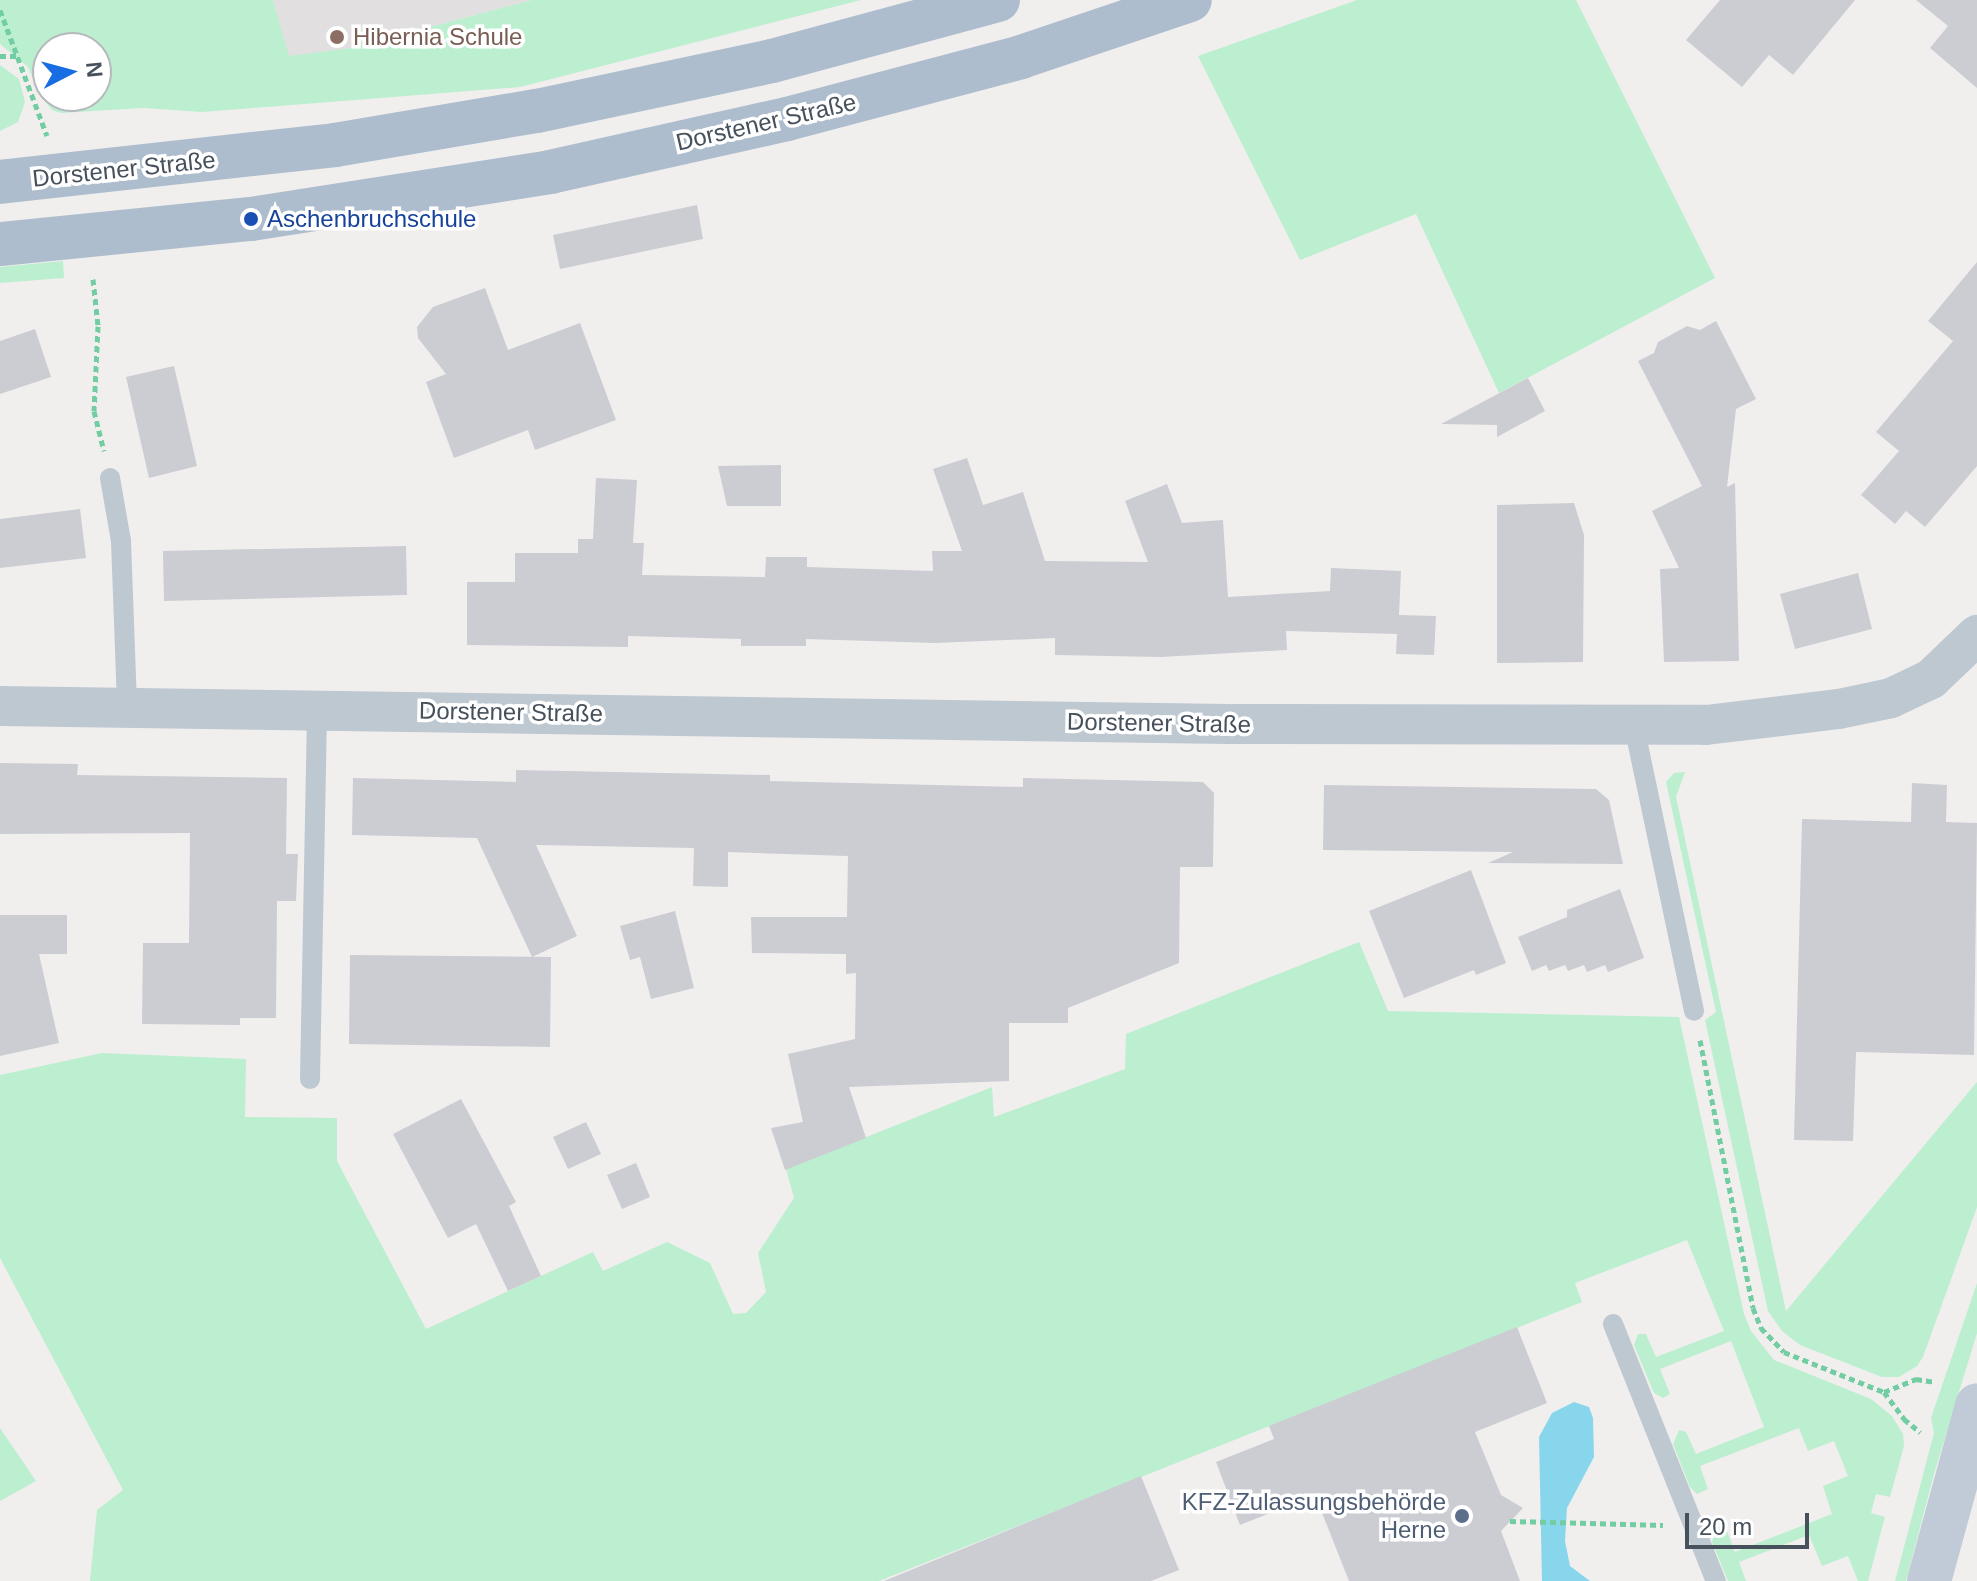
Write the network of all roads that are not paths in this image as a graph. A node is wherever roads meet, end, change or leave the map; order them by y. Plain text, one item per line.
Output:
1 (998, 0) edge
2 (1190, 0) edge
3 (0, 182) edge
4 (0, 244) edge
5 (110, 478) road end
6 (1977, 635) edge
7 (0, 706) edge
8 (127, 706) junction
9 (317, 709) junction
10 (1634, 726) junction
11 (1694, 1011) road end
12 (310, 1079) dead end
13 (1613, 1324) dead end
14 (1977, 1405) edge
15 (1716, 1581) edge
16 (1929, 1581) edge

1 - 3 main road, Dorstener Straße
2 - 4 main road, Dorstener Straße
5 - 8 lane
6 - 10 street, Dorstener Straße
7 - 8 street, Dorstener Straße
8 - 9 street, Dorstener Straße
9 - 10 street, Dorstener Straße
9 - 12 lane
10 - 11 lane
13 - 15 lane
14 - 16 street

